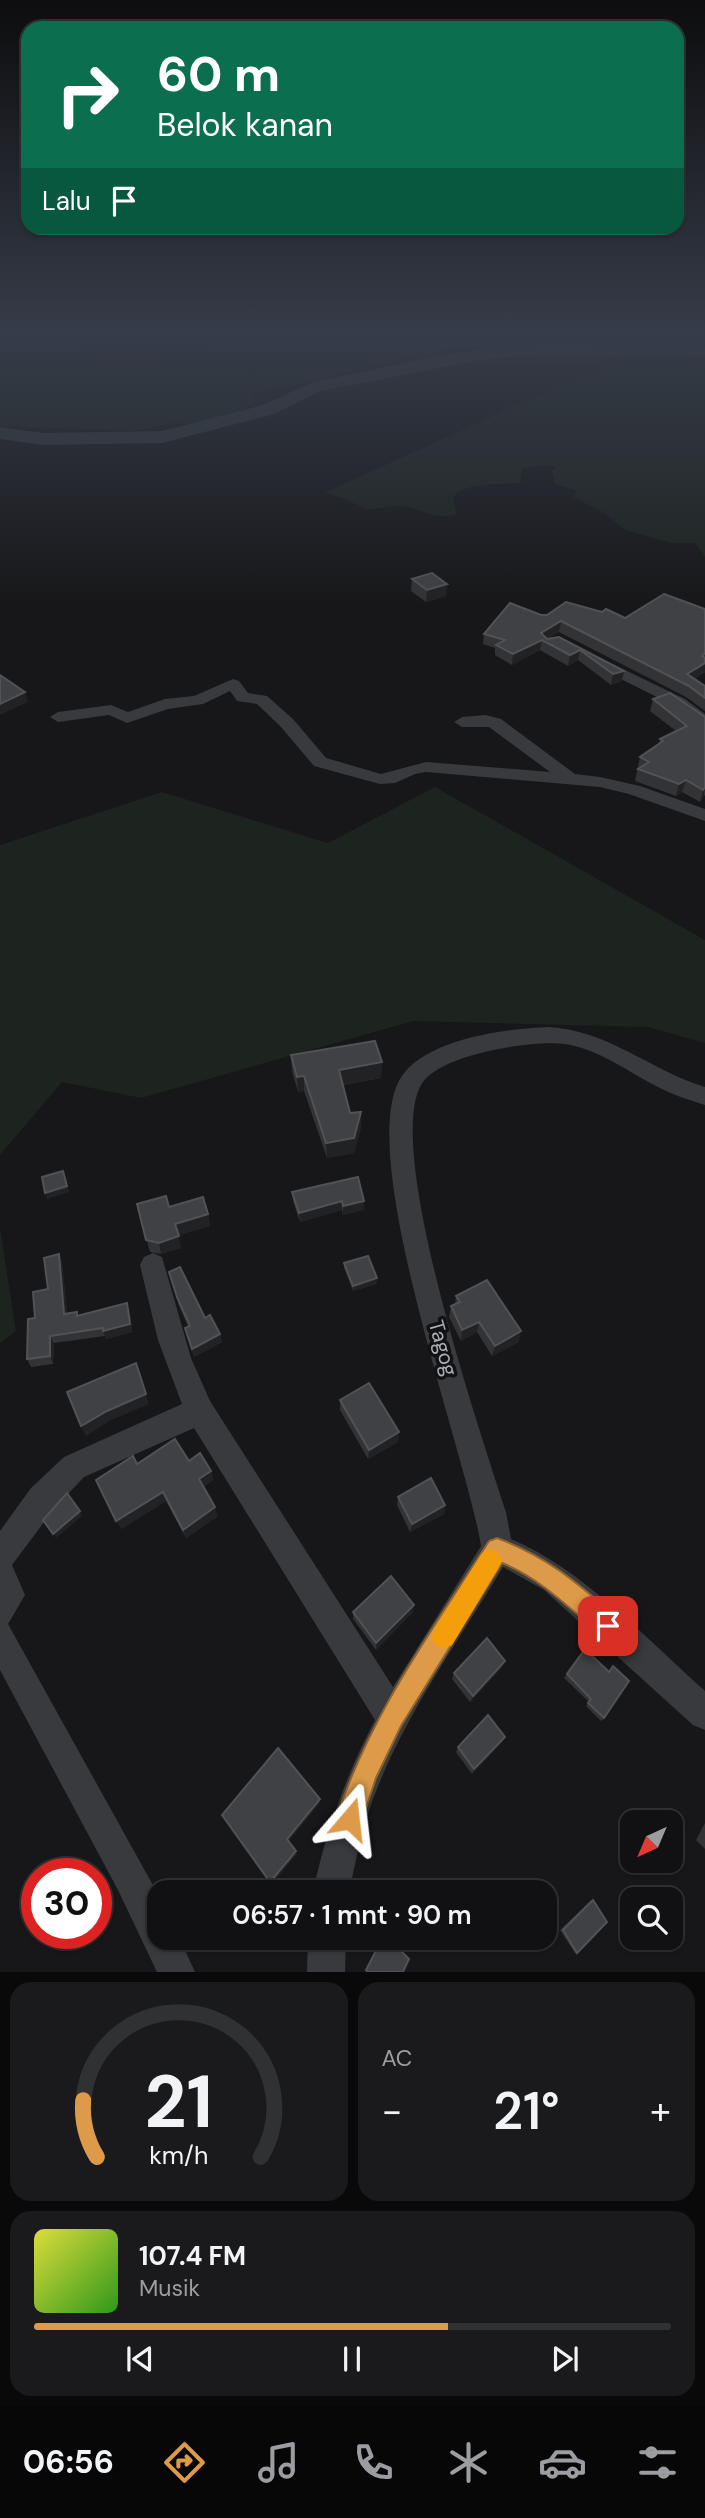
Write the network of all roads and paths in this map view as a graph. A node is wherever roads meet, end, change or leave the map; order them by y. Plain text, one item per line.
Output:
1 (588, 656) edge
2 (58, 717) dead end
3 (462, 722) dead end
4 (705, 722) edge
5 (570, 779) junction
6 (705, 815) edge
7 (705, 1096) edge
8 (153, 1265) dead end
9 (200, 1411) junction
10 (497, 1549) junction
11 (0, 1556) edge
12 (0, 1573) edge
13 (0, 1612) edge
14 (0, 1637) edge
15 (705, 1713) edge
16 (392, 1717) junction
17 (333, 1880) edge
18 (147, 1910) edge
19 (166, 1950) edge
20 (327, 1950) edge
21 (176, 1972) edge
22 (326, 1972) edge

1 - 4 street
2 - 5 street
3 - 5 street
5 - 6 street
7 - 10 street, Tagog
8 - 9 street
9 - 11 street
9 - 16 street
10 - 15 street
10 - 16 street
12 - 13 street
14 - 18 street
16 - 17 street
19 - 21 street
20 - 22 street

